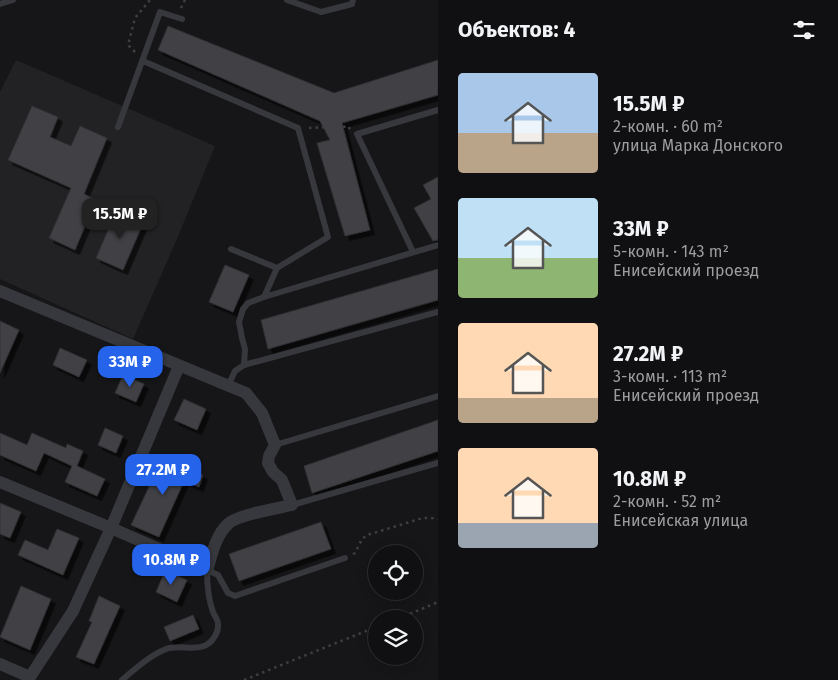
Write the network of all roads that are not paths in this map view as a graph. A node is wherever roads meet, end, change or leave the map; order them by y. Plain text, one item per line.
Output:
1 (13, 0) edge
2 (287, 0) edge
3 (353, 0) edge
4 (0, 4) edge
5 (182, 19) dead end
6 (143, 61) junction
7 (438, 110) edge
8 (118, 127) dead end
9 (438, 245) edge
10 (231, 249) dead end
11 (413, 252) junction
12 (277, 268) junction
13 (0, 291) edge
14 (264, 297) junction
15 (438, 312) edge
16 (244, 365) junction
17 (180, 366) junction
18 (228, 386) junction
19 (438, 396) edge
20 (275, 445) junction
21 (438, 463) edge
22 (0, 482) edge
23 (292, 505) junction
24 (111, 528) junction
25 (345, 558) road end
26 (207, 570) junction
27 (0, 664) edge
28 (122, 680) edge

1 - 4 lane
2 - 3 lane
5 - 6 lane
6 - 8 lane
6 - 12 lane
7 - 11 lane
9 - 11 lane
10 - 12 lane
11 - 14 lane
12 - 14 lane
13 - 17 street
14 - 16 lane
15 - 16 lane
16 - 18 lane
17 - 18 street
17 - 24 street
18 - 20 street
19 - 20 lane
20 - 23 street
21 - 23 lane
22 - 24 street
23 - 26 street
24 - 26 street
24 - 27 street
25 - 26 lane
26 - 28 lane

